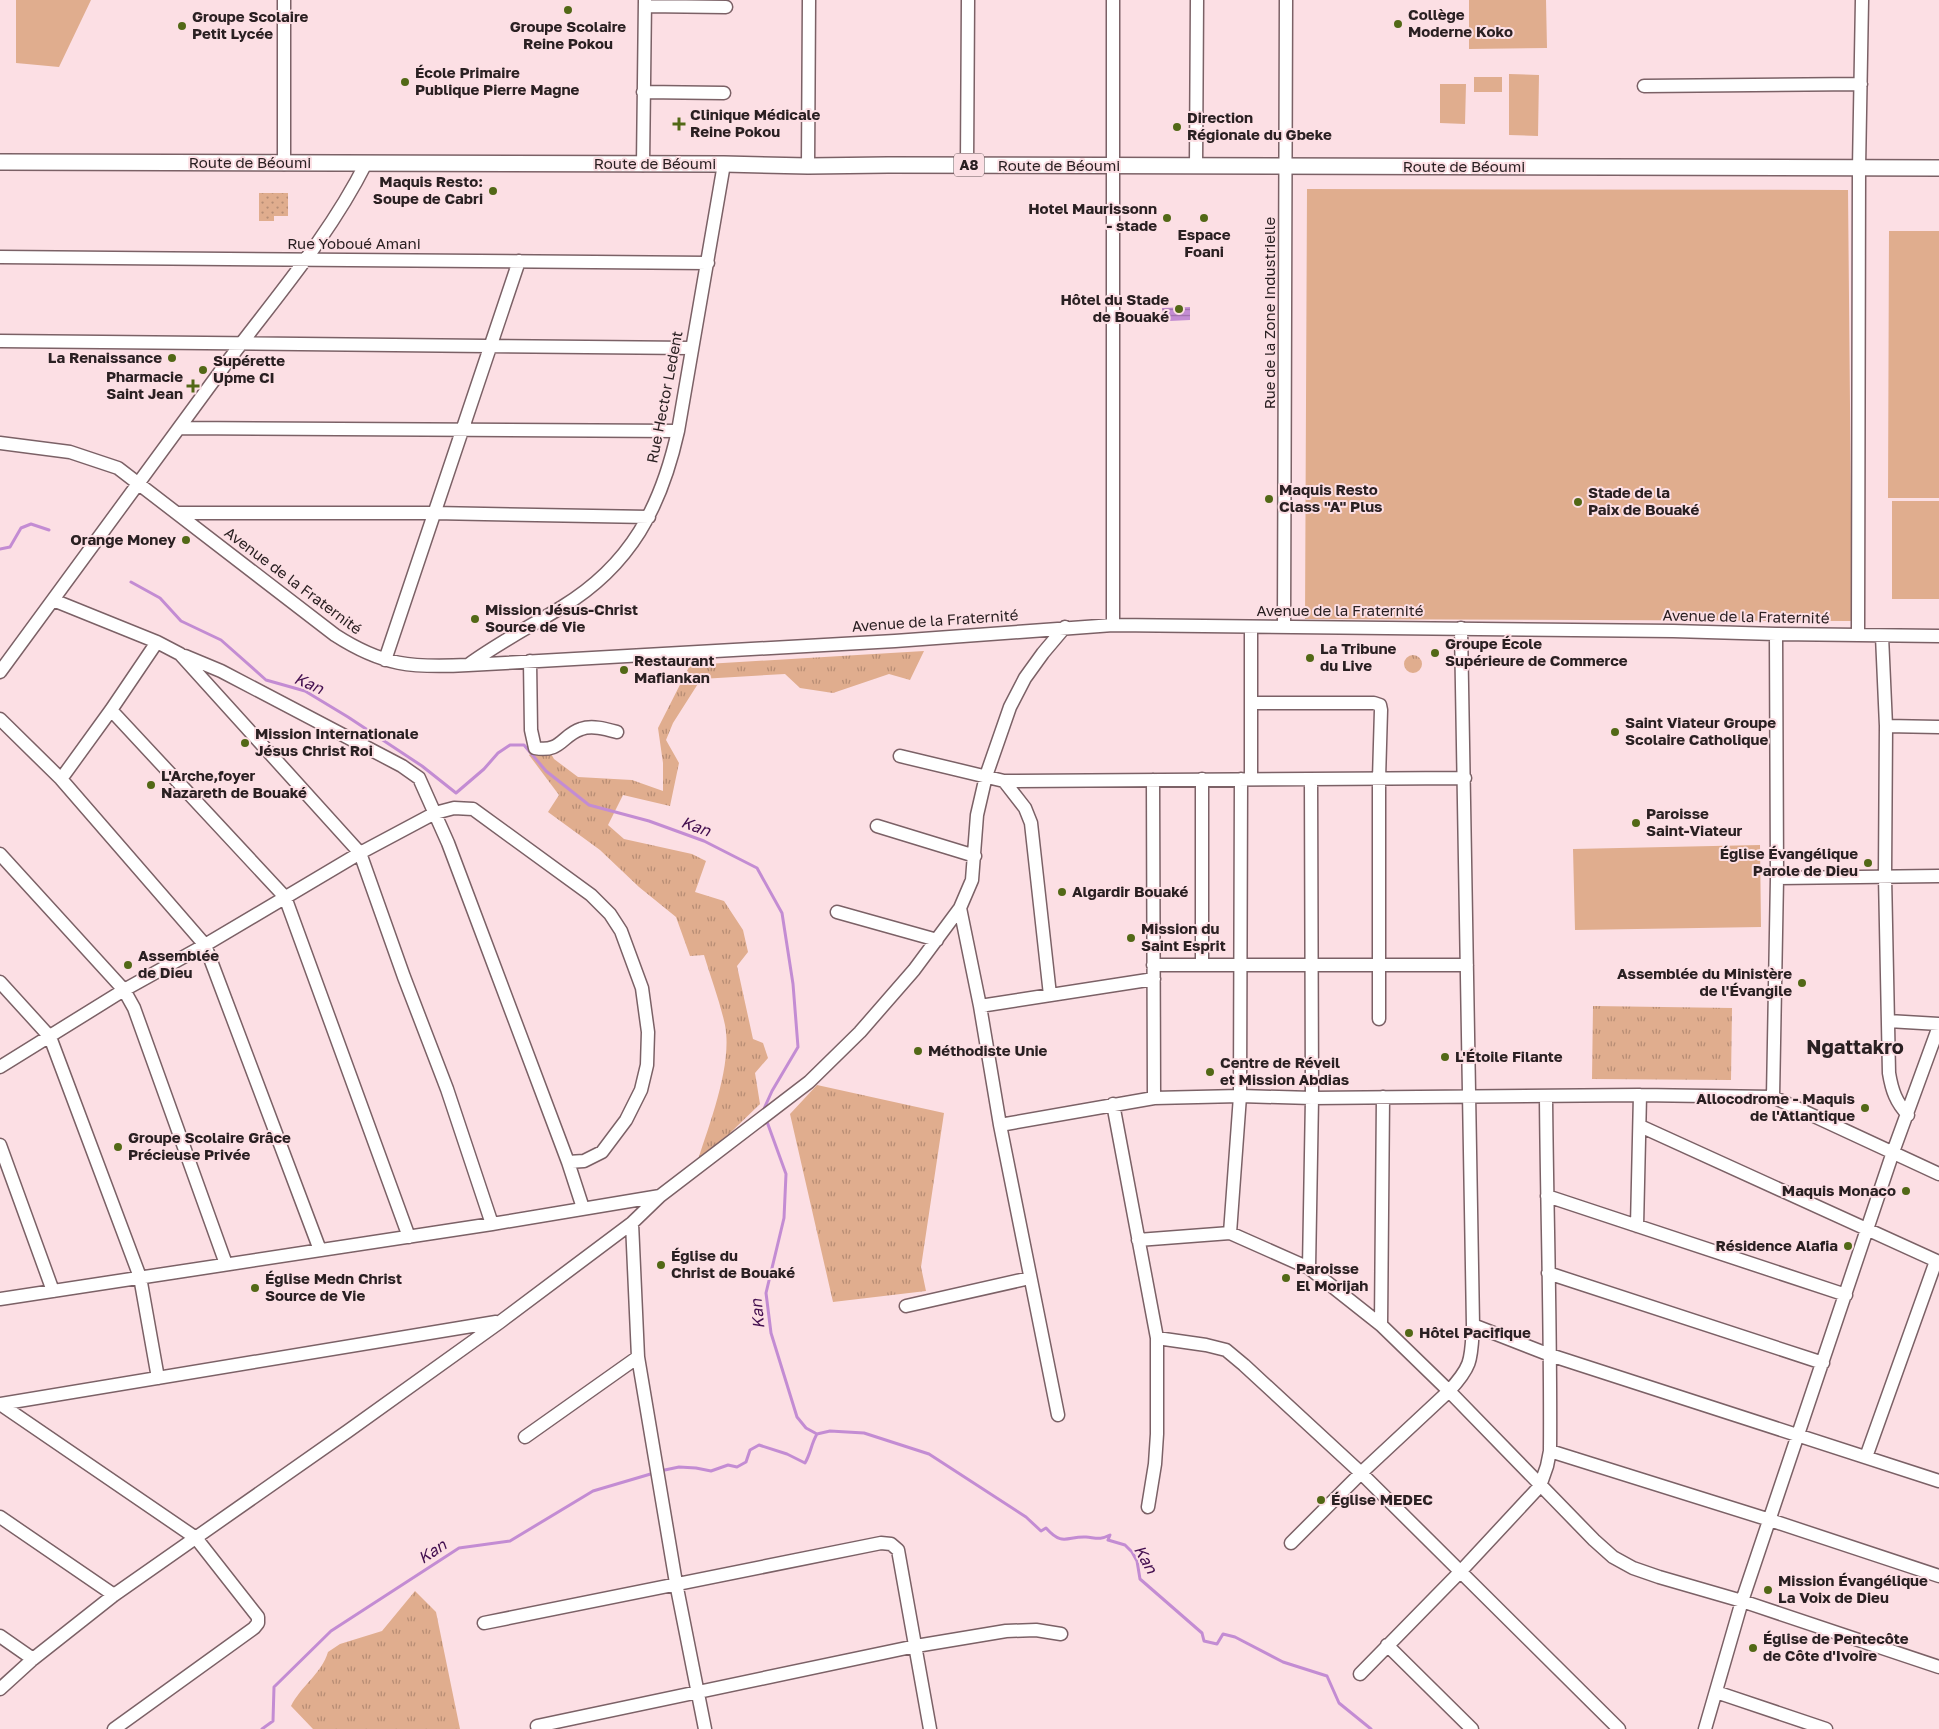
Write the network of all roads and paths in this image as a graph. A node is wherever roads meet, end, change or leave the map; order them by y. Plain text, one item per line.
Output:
1 (284, 0) edge
2 (809, 0) edge
3 (968, 0) edge
4 (1113, 0) edge
5 (1197, 0) edge
6 (1286, 0) edge
7 (1862, 0) edge
8 (645, 3) edge
9 (726, 7) dead end
10 (1861, 84) junction
11 (1644, 86) dead end
12 (643, 92) junction
13 (724, 92) dead end
14 (0, 162) edge
15 (366, 163) junction
16 (284, 164) junction
17 (724, 164) junction
18 (643, 165) junction
19 (967, 165) junction
20 (808, 166) junction
21 (1112, 166) junction
22 (1196, 166) junction
23 (1287, 166) junction
24 (1859, 168) junction
25 (1939, 168) edge
26 (0, 257) edge
27 (305, 260) junction
28 (519, 261) junction
29 (708, 263) junction
30 (0, 342) edge
31 (242, 343) junction
32 (491, 346) junction
33 (691, 348) junction
34 (179, 428) junction
35 (463, 430) junction
36 (678, 431) junction
37 (0, 443) edge
38 (139, 483) junction
39 (176, 513) junction
40 (434, 513) junction
41 (649, 517) junction
42 (53, 600) junction
43 (1112, 625) junction
44 (1065, 627) junction
45 (1284, 627) junction
46 (1252, 628) junction
47 (1462, 628) junction
48 (1776, 634) junction
49 (1858, 635) junction
50 (1882, 636) junction
51 (1939, 636) edge
52 (157, 642) junction
53 (180, 654) junction
54 (385, 660) junction
55 (530, 661) junction
56 (468, 665) junction
57 (0, 672) edge
58 (1251, 703) junction
59 (111, 710) junction
60 (0, 719) edge
61 (1886, 726) junction
62 (1939, 726) edge
63 (617, 732) dead end
64 (900, 756) dead end
65 (986, 776) junction
66 (1465, 778) junction
67 (61, 779) junction
68 (1202, 779) junction
69 (1246, 779) junction
70 (1311, 779) junction
71 (1378, 779) junction
72 (1153, 780) junction
73 (1004, 781) junction
74 (435, 813) junction
75 (877, 826) dead end
76 (360, 852) junction
77 (0, 854) edge
78 (974, 856) junction
79 (1885, 876) junction
80 (1939, 876) edge
81 (1777, 878) junction
82 (285, 897) junction
83 (960, 908) junction
84 (837, 912) dead end
85 (938, 940) junction
86 (205, 945) junction
87 (1311, 964) junction
88 (1153, 965) junction
89 (1202, 965) junction
90 (1241, 965) junction
91 (1467, 965) junction
92 (1378, 966) junction
93 (1154, 979) junction
94 (0, 982) edge
95 (124, 990) junction
96 (1050, 995) junction
97 (980, 1006) junction
98 (1379, 1020) dead end
99 (1888, 1021) junction
100 (1939, 1025) edge
101 (50, 1037) junction
102 (0, 1068) edge
103 (1240, 1096) junction
104 (1640, 1096) junction
105 (1382, 1097) junction
106 (1470, 1097) junction
107 (1546, 1097) junction
108 (1773, 1097) junction
109 (1154, 1098) junction
110 (1312, 1098) junction
111 (1113, 1104) junction
112 (1908, 1115) junction
113 (1000, 1125) junction
114 (1640, 1126) junction
115 (0, 1145) edge
116 (1893, 1152) junction
117 (568, 1162) junction
118 (1939, 1174) edge
119 (660, 1196) junction
120 (1547, 1196) junction
121 (584, 1208) junction
122 (632, 1223) junction
123 (492, 1224) junction
124 (1637, 1226) junction
125 (1868, 1229) junction
126 (1230, 1233) junction
127 (409, 1236) junction
128 (1138, 1240) junction
129 (320, 1250) junction
130 (1938, 1262) edge
131 (226, 1264) junction
132 (1309, 1268) junction
133 (1548, 1274) junction
134 (140, 1278) junction
135 (1030, 1278) junction
136 (53, 1291) junction
137 (1846, 1295) junction
138 (0, 1299) edge
139 (906, 1306) dead end
140 (500, 1322) junction
141 (1381, 1325) junction
142 (1473, 1325) junction
143 (1157, 1338) junction
144 (1550, 1355) junction
145 (638, 1357) junction
146 (1823, 1363) junction
147 (158, 1378) junction
148 (1449, 1391) junction
149 (0, 1404) edge
150 (1058, 1415) dead end
151 (1799, 1435) junction
152 (525, 1437) dead end
153 (1550, 1451) junction
154 (1866, 1457) junction
155 (1361, 1473) junction
156 (1938, 1478) edge
157 (1540, 1486) junction
158 (1148, 1507) dead end
159 (0, 1517) edge
160 (1770, 1520) junction
161 (196, 1538) junction
162 (1291, 1543) dead end
163 (1461, 1572) junction
164 (1939, 1576) edge
165 (676, 1583) junction
166 (114, 1595) junction
167 (1742, 1601) junction
168 (484, 1623) dead end
169 (1060, 1634) dead end
170 (0, 1636) edge
171 (1388, 1645) junction
172 (916, 1646) junction
173 (33, 1659) junction
174 (1939, 1667) edge
175 (1360, 1674) dead end
176 (0, 1689) edge
177 (1716, 1692) junction
178 (697, 1693) junction
179 (537, 1726) dead end
180 (114, 1729) edge
181 (704, 1729) edge
182 (930, 1729) edge
183 (1472, 1729) edge
184 (1619, 1729) edge
185 (1705, 1729) edge
186 (1826, 1729) edge

1 - 16 street
2 - 20 street
3 - 19 street
4 - 21 street
5 - 22 street
6 - 23 street, Rue de la Zone Industrielle
7 - 10 street
8 - 9 street
8 - 12 street
10 - 11 street
10 - 24 street
12 - 13 street
12 - 18 street
14 - 16 main road, Route de Béoumi / A8
15 - 16 main road, Route de Béoumi / A8
15 - 18 main road, Route de Béoumi / A8
15 - 27 street
17 - 18 main road, Route de Béoumi / A8
17 - 20 main road, Route de Béoumi / A8
17 - 29 street, Rue Hector Ledent
19 - 20 main road, Route de Béoumi / A8
19 - 21 main road, Route de Béoumi / A8
21 - 22 main road, Route de Béoumi / A8
21 - 43 street
22 - 23 main road, Route de Béoumi / A8
23 - 24 main road, Route de Béoumi / A8
23 - 45 street, Rue de la Zone Industrielle
24 - 25 main road, Route de Béoumi / A8
24 - 49 street
26 - 27 street, Rue Yoboué Amani
27 - 28 street, Rue Yoboué Amani
27 - 31 street
28 - 29 street, Rue Yoboué Amani
28 - 32 street
29 - 33 street, Rue Hector Ledent
30 - 31 street
31 - 32 street
31 - 34 street
32 - 33 street
32 - 35 street
33 - 36 street, Rue Hector Ledent
34 - 35 street
34 - 38 street
35 - 36 street
35 - 40 street
36 - 41 street, Rue Hector Ledent
37 - 38 street, Avenue de la Fraternité
38 - 39 street, Avenue de la Fraternité
38 - 42 street
39 - 40 street
39 - 54 street, Avenue de la Fraternité
40 - 41 street
40 - 54 street
41 - 56 street, Rue Hector Ledent
42 - 52 street
42 - 57 street
43 - 44 street, Avenue de la Fraternité
43 - 46 street, Avenue de la Fraternité
44 - 55 street, Avenue de la Fraternité
44 - 65 street
45 - 46 street, Avenue de la Fraternité
45 - 47 street, Avenue de la Fraternité
46 - 58 street
47 - 48 street, Avenue de la Fraternité
47 - 66 street
48 - 49 street, Avenue de la Fraternité
48 - 81 street
49 - 50 street, Avenue de la Fraternité
50 - 51 street, Avenue de la Fraternité
50 - 61 street
52 - 53 street
52 - 59 street
53 - 74 street
53 - 76 street
54 - 56 street, Avenue de la Fraternité
55 - 56 street, Avenue de la Fraternité
55 - 63 street
58 - 69 street
58 - 71 street
59 - 67 street
59 - 82 street
60 - 67 street
61 - 62 street
61 - 79 street
64 - 65 street
65 - 73 street
65 - 78 street
66 - 71 street
66 - 91 street
67 - 86 street
68 - 69 street
68 - 72 street
68 - 89 street
69 - 70 street
69 - 90 street
70 - 71 street
70 - 87 street
71 - 92 street
72 - 73 street
72 - 88 street
73 - 96 street
74 - 76 street
74 - 117 street
74 - 117 street
75 - 78 street
76 - 82 street
76 - 123 street
77 - 95 street
78 - 83 street
79 - 80 street
79 - 81 street
79 - 99 street
81 - 108 street
82 - 86 street
82 - 127 street
83 - 85 street
83 - 97 street
84 - 85 street
85 - 119 street
86 - 95 street
86 - 129 street
87 - 90 street
87 - 92 street
87 - 110 street
88 - 89 street
88 - 93 street
89 - 90 street
90 - 103 street
91 - 92 street
91 - 106 street
92 - 98 street
93 - 96 street
93 - 109 street
94 - 101 street
95 - 101 street
95 - 131 street
96 - 97 street
97 - 113 street
99 - 100 street
99 - 112 street
100 - 112 street
101 - 102 street
101 - 134 street
103 - 109 street
103 - 110 street
103 - 126 street
104 - 107 street
104 - 108 street
104 - 114 street
105 - 106 street
105 - 110 street
105 - 141 street
106 - 107 street
106 - 142 street
107 - 120 street
108 - 116 street
109 - 111 street
110 - 132 street
111 - 113 street
111 - 128 street
112 - 116 street
113 - 135 street
114 - 124 street
114 - 125 street
115 - 136 street
116 - 118 street
116 - 125 street
117 - 121 street
119 - 121 street
119 - 122 street
120 - 124 street
120 - 133 street
121 - 123 street
122 - 140 street
122 - 145 street
123 - 127 street
124 - 137 street
125 - 130 street
125 - 137 street
126 - 128 street
126 - 132 street
127 - 129 street
128 - 143 street
129 - 131 street
130 - 154 street
131 - 134 street
132 - 141 street
133 - 144 street
133 - 146 street
134 - 136 street
134 - 147 street
135 - 139 street
135 - 150 street
136 - 138 street
137 - 146 street
140 - 147 street
140 - 161 street
141 - 148 street
142 - 144 street
142 - 148 street
143 - 155 street
143 - 158 street
144 - 151 street
144 - 153 street
145 - 152 street
145 - 165 street
146 - 151 street
147 - 149 street
148 - 155 street
148 - 157 street
149 - 161 street
151 - 154 street
151 - 160 street
153 - 157 street
153 - 160 street
154 - 156 street
155 - 162 street
155 - 163 street
157 - 163 street
157 - 167 street
159 - 166 street
160 - 164 street
160 - 167 street
161 - 166 street
161 - 180 street
163 - 171 street
163 - 184 street
165 - 168 street
165 - 172 street
165 - 178 street
166 - 173 street
167 - 174 street
167 - 177 street
169 - 172 street
170 - 173 street
171 - 175 street
171 - 183 street
172 - 178 street
172 - 182 street
173 - 176 street
177 - 185 street
177 - 186 street
178 - 179 street
178 - 181 street

